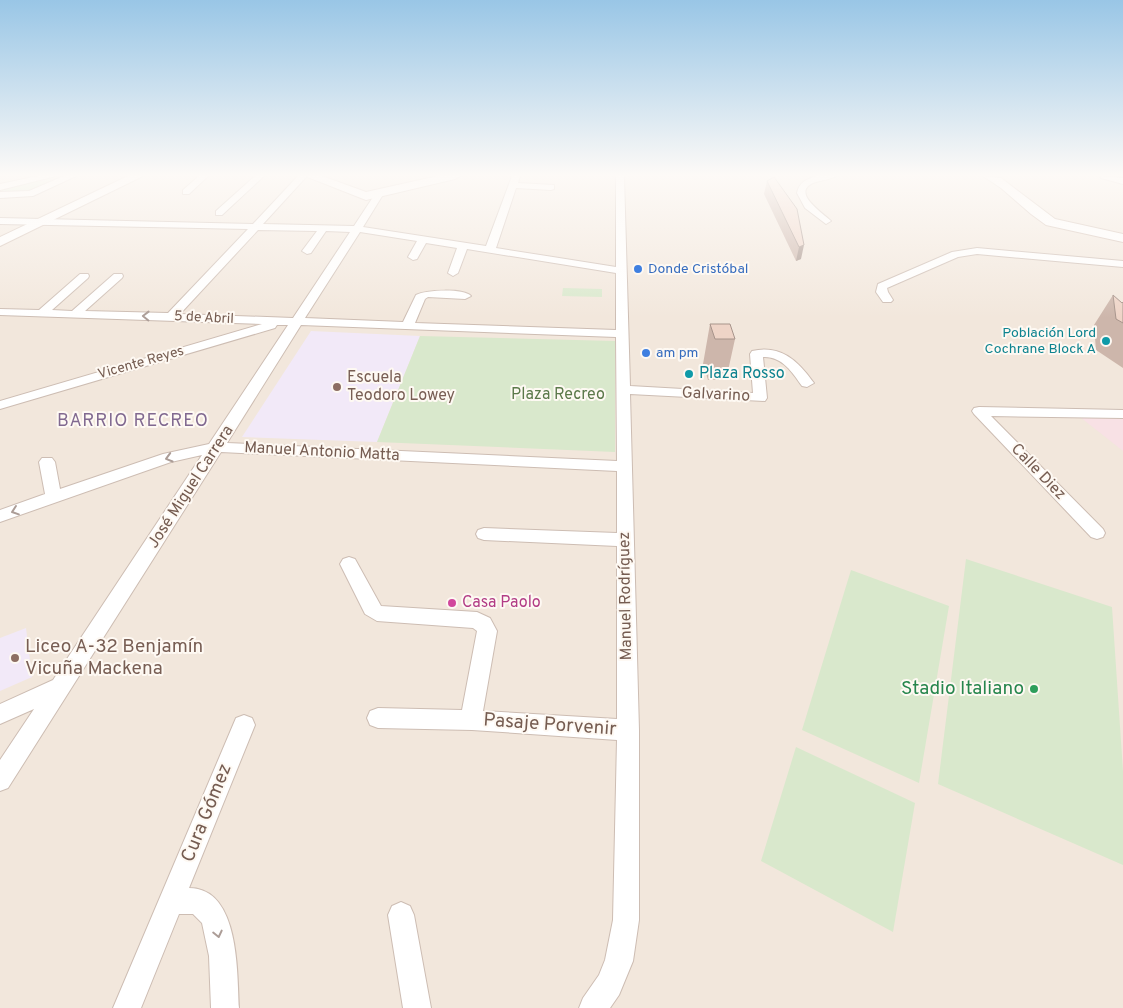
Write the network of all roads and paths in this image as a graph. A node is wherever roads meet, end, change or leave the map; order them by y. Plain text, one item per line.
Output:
1 (40, 223) edge
2 (115, 223) edge
3 (258, 223) edge
4 (361, 223) edge
5 (499, 223) edge
6 (621, 223) edge
7 (1057, 223) edge
8 (254, 227) junction
9 (323, 229) junction
10 (357, 229) junction
11 (1123, 238) edge
12 (423, 239) junction
13 (0, 242) edge
14 (463, 246) junction
15 (490, 250) junction
16 (307, 251) dead end
17 (413, 257) dead end
18 (1123, 264) edge
19 (622, 271) junction
20 (453, 273) dead end
21 (84, 276) dead end
22 (118, 276) dead end
23 (465, 296) dead end
24 (887, 300) dead end
25 (0, 312) edge
26 (42, 313) junction
27 (76, 314) junction
28 (171, 316) junction
29 (290, 322) junction
30 (407, 327) junction
31 (623, 334) junction
32 (807, 383) dead end
33 (623, 390) junction
34 (0, 405) edge
35 (1123, 414) edge
36 (216, 447) junction
37 (47, 462) dead end
38 (624, 466) junction
39 (54, 498) junction
40 (0, 516) edge
41 (1097, 533) dead end
42 (484, 534) dead end
43 (625, 540) junction
44 (349, 564) dead end
45 (61, 686) junction
46 (0, 714) edge
47 (378, 718) dead end
48 (472, 720) junction
49 (244, 725) dead end
50 (628, 730) junction
51 (0, 780) edge
52 (171, 901) junction
53 (401, 915) dead end
54 (127, 1008) edge
55 (225, 1008) edge
56 (416, 1008) edge
57 (593, 1008) edge

1 - 13 street
2 - 8 street
3 - 8 street
4 - 10 street, José Miguel Carrera
5 - 15 street
6 - 19 street, Manuel Rodríguez
7 - 11 street
8 - 9 street
8 - 28 street
9 - 10 street
9 - 16 street
10 - 12 street
10 - 29 street, José Miguel Carrera
12 - 14 street
12 - 17 street
14 - 15 street
14 - 20 street
15 - 19 street
18 - 24 street
19 - 31 street, Manuel Rodríguez
21 - 26 street
22 - 27 street
23 - 30 street
25 - 26 street, 5 de Abril
26 - 27 street, 5 de Abril
28 -> 27 street, 5 de Abril
28 - 29 street, 5 de Abril
29 - 30 street, 5 de Abril
29 - 34 street, Vicente Reyes
29 - 36 street, José Miguel Carrera
30 - 31 street, 5 de Abril
31 - 33 street, Manuel Rodríguez
32 - 33 street, Galvarino
33 - 38 street, Manuel Rodríguez
35 - 41 street, Calle Diez
36 - 38 street, Manuel Antonio Matta
36 -> 39 street, Manuel Antonio Matta
36 - 45 street, José Miguel Carrera
37 - 39 street
38 - 43 street, Manuel Rodríguez
39 -> 40 street, Manuel Antonio Matta
42 - 43 street
43 - 50 street, Manuel Rodríguez
44 - 48 street, Pasaje Porvenir
45 - 46 street
45 - 51 street, José Miguel Carrera
47 - 48 street, Pasaje Porvenir
48 - 50 street, Pasaje Porvenir
49 - 52 street, Cura Gómez
50 - 57 street, Manuel Rodríguez
52 - 54 street
52 -> 55 street
53 - 56 street

